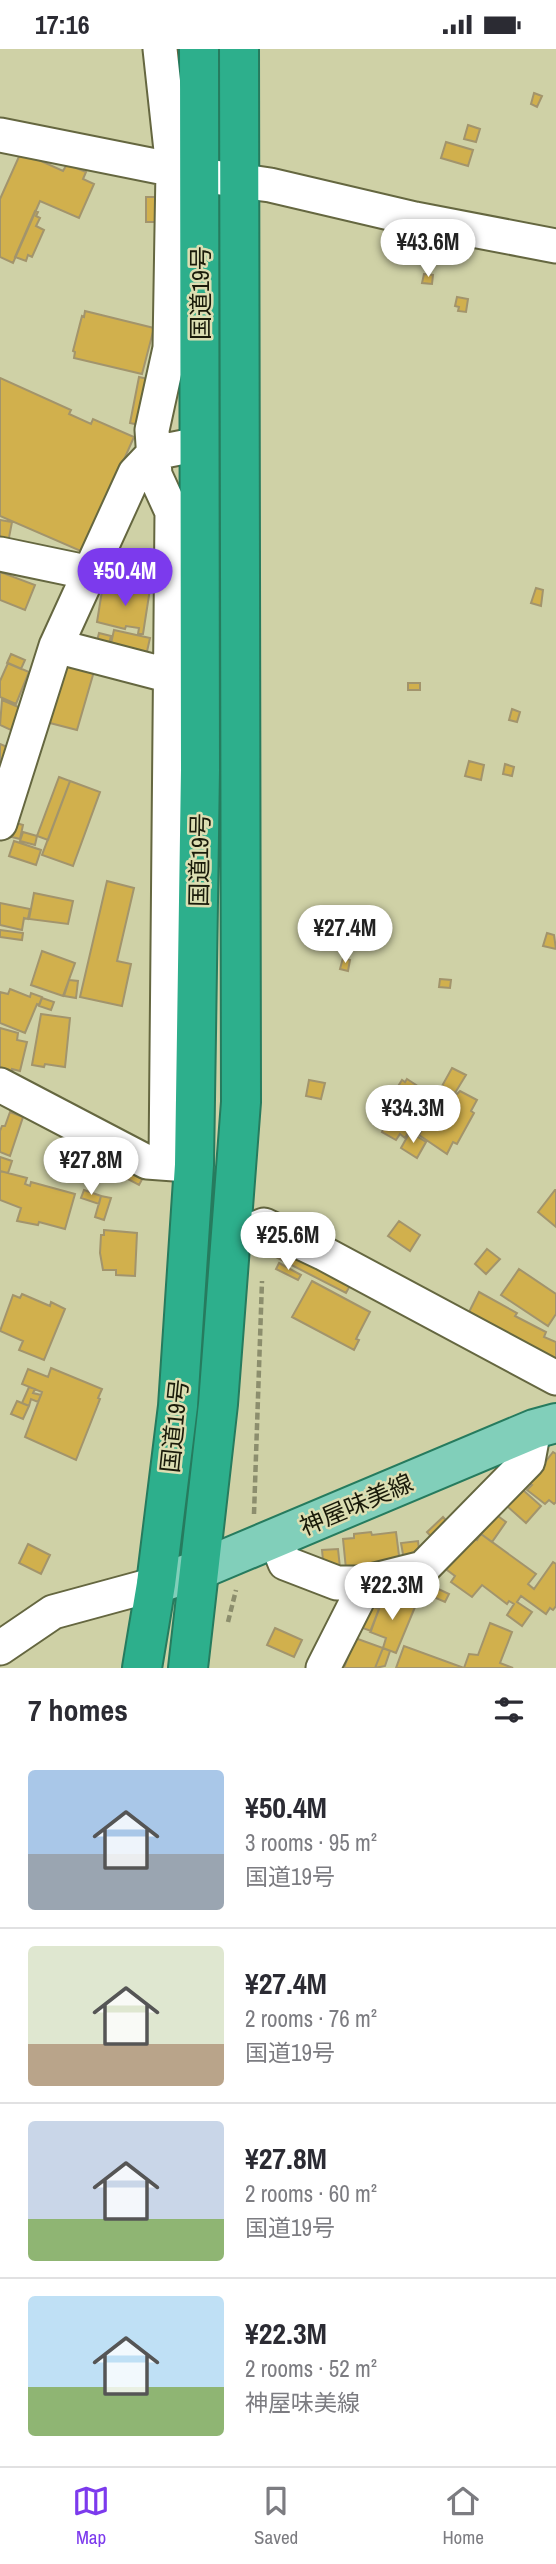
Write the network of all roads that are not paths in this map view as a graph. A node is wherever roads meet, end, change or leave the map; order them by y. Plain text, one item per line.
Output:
1 (160, 49) edge
2 (199, 49) edge
3 (239, 49) edge
4 (0, 135) edge
5 (187, 172) junction
6 (238, 180) junction
7 (556, 246) edge
8 (199, 444) junction
9 (153, 453) junction
10 (0, 554) edge
11 (91, 573) junction
12 (56, 646) junction
13 (171, 676) junction
14 (0, 823) edge
15 (2, 1095) edge
16 (180, 1164) junction
17 (248, 1231) junction
18 (556, 1378) edge
19 (545, 1426) edge
20 (264, 1543) junction
21 (199, 1570) junction
22 (363, 1583) junction
23 (156, 1584) junction
24 (0, 1648) edge
25 (142, 1668) edge
26 (188, 1668) edge
27 (323, 1668) edge

1 - 5 street
2 - 5 highway, 国道19号
3 - 6 highway, 国道19号
4 - 5 street
5 - 6 street
5 - 8 highway, 国道19号
5 - 9 street
6 - 7 street
6 - 17 highway, 国道19号
8 - 9 street
8 - 16 highway, 国道19号
9 - 11 street
9 - 13 street
10 - 11 street
11 - 12 street
12 - 13 street
12 - 14 street
13 - 16 street
15 - 16 street
16 - 23 highway, 国道19号
17 - 18 street
17 - 21 highway, 国道19号
19 - 20 main road, 神屋味美線
19 - 22 street
20 - 21 main road, 神屋味美線
20 - 22 street
21 - 23 main road, 神屋味美線
21 - 26 highway, 国道19号
22 - 27 street
23 - 24 street
23 - 25 highway, 国道19号

